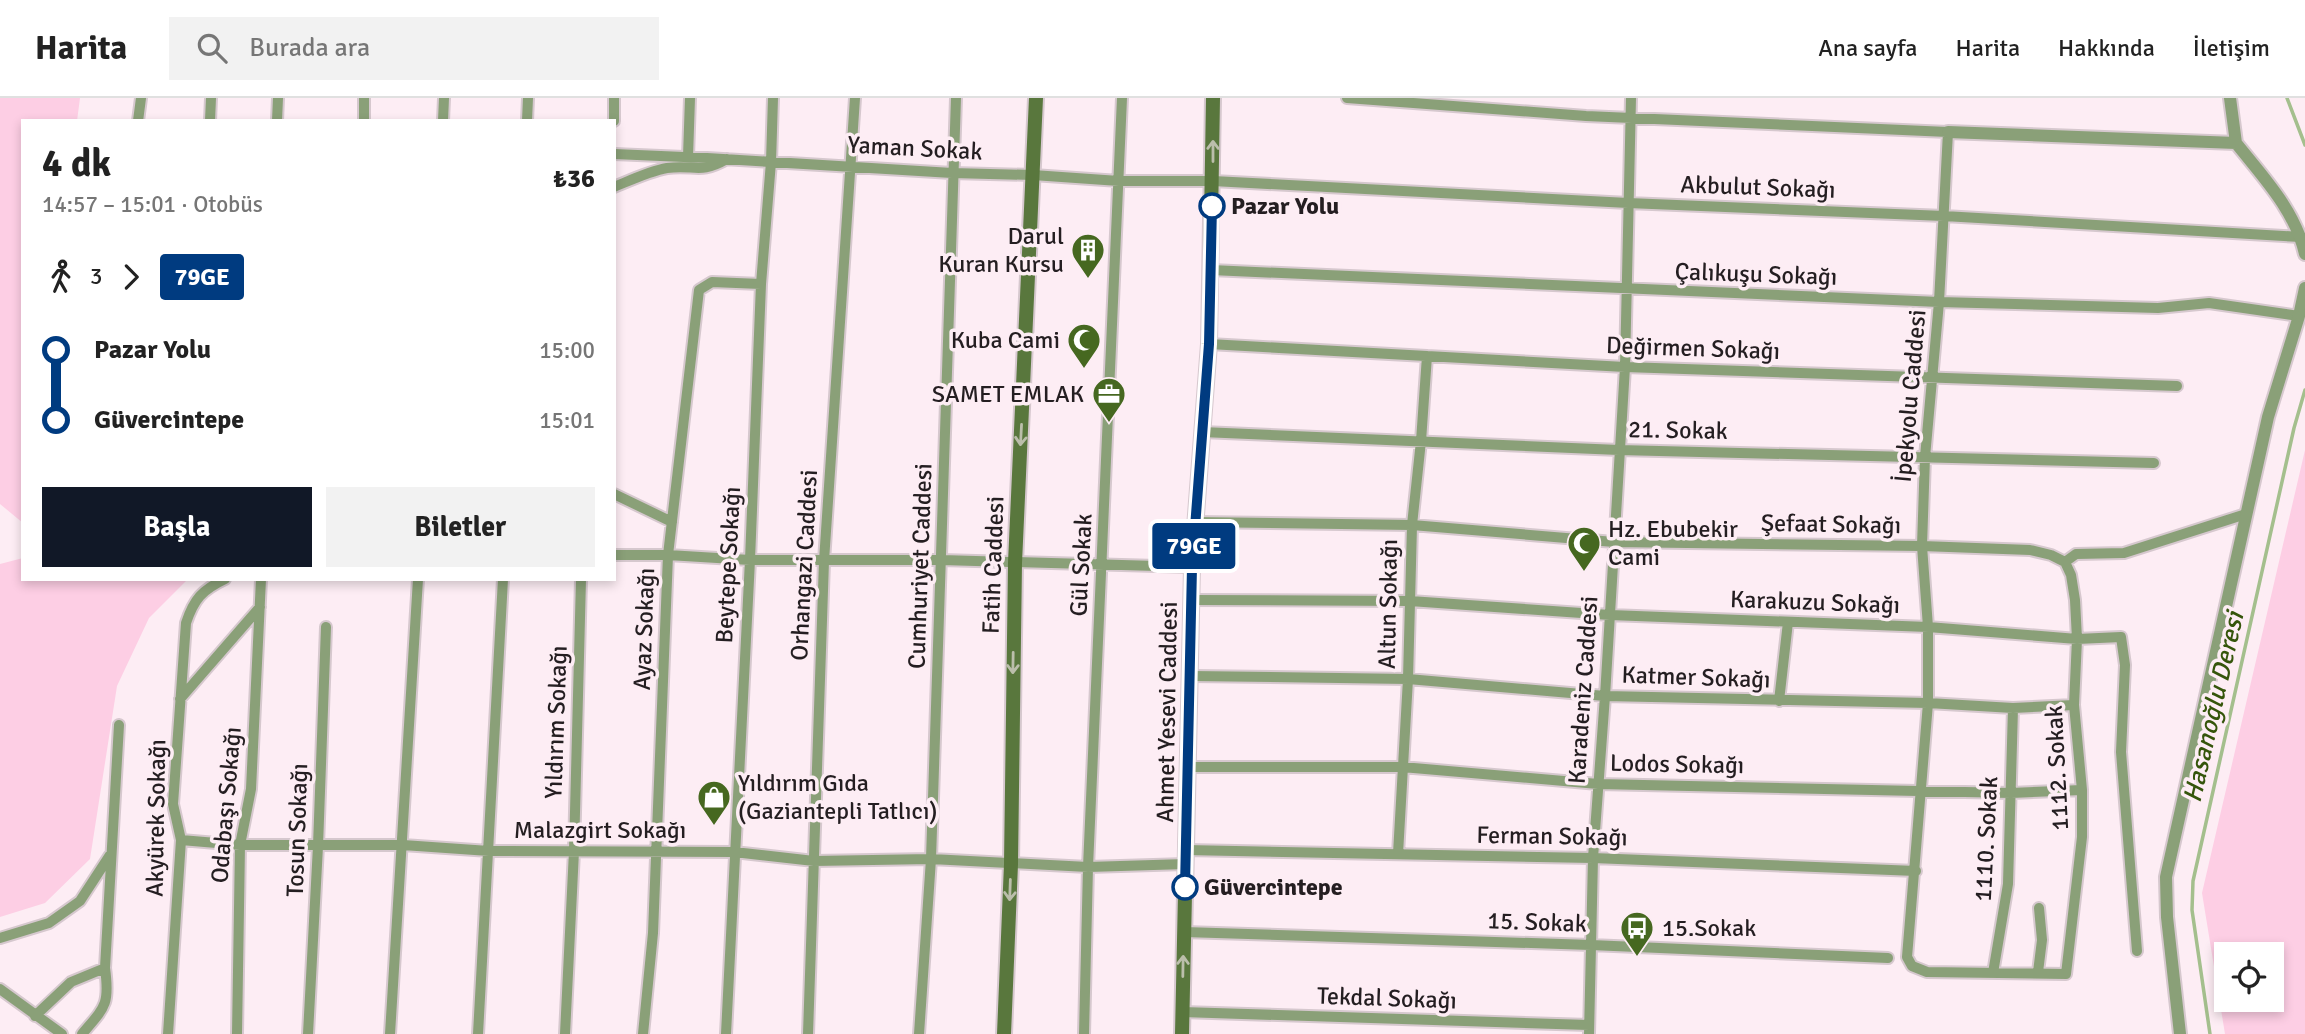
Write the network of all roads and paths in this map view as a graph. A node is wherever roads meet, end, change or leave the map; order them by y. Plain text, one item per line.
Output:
1 (141, 98) edge
2 (211, 98) edge
3 (278, 98) edge
4 (364, 98) edge
5 (444, 98) edge
6 (528, 98) edge
7 (614, 98) edge
8 (690, 98) edge
9 (773, 98) edge
10 (855, 98) edge
11 (956, 98) edge
12 (1036, 98) edge
13 (1122, 98) edge
14 (1213, 98) edge
15 (1347, 98) edge
16 (1631, 98) edge
17 (2230, 98) edge
18 (1631, 117) junction
19 (138, 119) edge
20 (210, 119) edge
21 (277, 119) edge
22 (364, 119) edge
23 (443, 119) edge
24 (527, 119) edge
25 (614, 119) edge
26 (1948, 132) junction
27 (2236, 143) junction
28 (616, 154) edge
29 (688, 157) junction
30 (727, 159) junction
31 (771, 162) junction
32 (850, 166) junction
33 (952, 173) junction
34 (1033, 175) junction
35 (1119, 181) junction
36 (1213, 181) junction
37 (616, 186) edge
38 (1628, 203) junction
39 (1944, 216) junction
40 (2301, 237) junction
41 (2305, 254) edge
42 (1211, 270) junction
43 (761, 284) junction
44 (2305, 288) edge
45 (1628, 290) junction
46 (1939, 302) junction
47 (2299, 316) junction
48 (1209, 344) junction
49 (1426, 356) junction
50 (1625, 367) junction
51 (1933, 377) junction
52 (2177, 386) dead end
53 (1202, 432) junction
54 (1421, 441) junction
55 (1619, 450) junction
56 (1925, 457) junction
57 (2154, 463) dead end
58 (616, 495) edge
59 (2246, 514) junction
60 (672, 522) junction
61 (1195, 522) junction
62 (1412, 525) junction
63 (1614, 542) junction
64 (1922, 546) junction
65 (616, 555) edge
66 (668, 555) junction
67 (750, 560) junction
68 (942, 560) junction
69 (824, 561) junction
70 (2065, 562) junction
71 (1015, 563) junction
72 (1102, 564) junction
73 (1192, 567) junction
74 (220, 581) edge
75 (261, 581) edge
76 (418, 581) edge
77 (503, 581) edge
78 (581, 581) edge
79 (1192, 600) junction
80 (1410, 601) junction
81 (260, 607) junction
82 (1610, 615) junction
83 (1787, 622) junction
84 (1928, 626) junction
85 (326, 627) dead end
86 (2077, 639) junction
87 (1191, 676) junction
88 (1408, 679) junction
89 (1605, 696) junction
90 (180, 699) junction
91 (1779, 701) junction
92 (1928, 702) junction
93 (2074, 705) junction
94 (2013, 708) junction
95 (119, 725) dead end
96 (1188, 767) junction
97 (1402, 767) junction
98 (1598, 784) junction
99 (1920, 790) junction
100 (2082, 790) junction
101 (2011, 793) junction
102 (181, 840) junction
103 (240, 845) junction
104 (403, 845) junction
105 (318, 846) junction
106 (489, 851) junction
107 (574, 851) junction
108 (656, 852) junction
109 (734, 852) junction
110 (111, 854) junction
111 (1398, 854) junction
112 (1186, 857) junction
113 (1593, 858) junction
114 (932, 859) junction
115 (814, 862) junction
116 (1011, 864) junction
117 (1088, 867) junction
118 (1916, 871) junction
119 (2039, 908) dead end
120 (1184, 932) junction
121 (0, 938) edge
122 (1591, 945) junction
123 (2137, 951) dead end
124 (1888, 958) dead end
125 (105, 968) junction
126 (2038, 972) junction
127 (1993, 973) junction
128 (0, 989) edge
129 (1182, 1012) junction
130 (35, 1016) junction
131 (1589, 1030) edge
132 (62, 1034) edge
133 (82, 1034) edge
134 (168, 1034) edge
135 (237, 1034) edge
136 (308, 1034) edge
137 (390, 1034) edge
138 (478, 1034) edge
139 (565, 1034) edge
140 (643, 1034) edge
141 (726, 1034) edge
142 (808, 1034) edge
143 (919, 1034) edge
144 (1004, 1034) edge
145 (1084, 1034) edge
146 (1182, 1034) edge
147 (2180, 1034) edge

1 - 19 street
2 - 20 street
3 - 21 street
4 - 22 street
5 - 23 street
6 - 24 street
7 - 25 street
8 - 29 street
9 - 31 street, Beytepe Sokağı
10 - 32 street, Orhangazi Caddesi
11 - 33 street, Cumhuriyet Caddesi
12 - 34 main road, Fatih Caddesi
13 - 35 street, Gül Sokak
36 -> 14 main road, Ahmet Yesevi Caddesi
15 - 18 street
16 - 18 street, Karadeniz Caddesi
17 - 27 street
18 - 26 street
18 - 38 street, Karadeniz Caddesi
26 - 27 street
26 - 39 street, İpekyolu Caddesi
27 - 40 street
28 - 29 street, Yaman Sokak
29 - 30 street, Yaman Sokak
30 - 31 street, Yaman Sokak
30 - 37 street
31 - 32 street, Yaman Sokak
31 - 43 street, Beytepe Sokağı
32 - 33 street, Yaman Sokak
32 - 69 street, Orhangazi Caddesi
33 - 34 street, Yaman Sokak
33 - 68 street, Cumhuriyet Caddesi
34 - 35 street, Yaman Sokak
34 -> 71 main road, Fatih Caddesi
35 - 36 street, Yaman Sokak
35 - 72 street, Gül Sokak
36 - 38 street, Akbulut Sokağı
36 - 42 main road, Ahmet Yesevi Caddesi
38 - 39 street, Akbulut Sokağı
38 - 45 street, Karadeniz Caddesi
39 - 40 street, Akbulut Sokağı
39 - 46 street, İpekyolu Caddesi
40 - 41 street
42 - 45 street, Çalıkuşu Sokağı
42 - 48 main road, Ahmet Yesevi Caddesi
43 - 60 street, Ayaz Sokağı
43 - 67 street, Beytepe Sokağı
44 - 47 street
45 - 46 street, Çalıkuşu Sokağı
45 - 50 street, Karadeniz Caddesi
46 - 47 street, Çalıkuşu Sokağı
46 - 51 street, İpekyolu Caddesi
47 - 59 street
48 - 49 street, Değirmen Sokağı
48 - 53 main road, Ahmet Yesevi Caddesi
49 - 50 street, Değirmen Sokağı
49 - 54 street, Altun Sokağı
50 - 51 street, Değirmen Sokağı
50 - 55 street, Karadeniz Caddesi
51 - 52 street, Değirmen Sokağı
51 - 56 street, İpekyolu Caddesi
53 - 54 street, 21. Sokak
53 - 61 main road, Ahmet Yesevi Caddesi
54 - 55 street, 21. Sokak
54 - 62 street, Altun Sokağı
55 - 56 street, 21. Sokak
55 - 63 street, Karadeniz Caddesi
56 - 57 street, 21. Sokak
56 - 64 street, İpekyolu Caddesi
58 - 60 street
59 - 70 street
59 - 147 street
60 - 66 street, Ayaz Sokağı
61 - 62 street, Şefaat Sokağı
61 - 73 main road, Ahmet Yesevi Caddesi
62 - 63 street, Şefaat Sokağı
62 - 80 street, Altun Sokağı
63 - 64 street, Şefaat Sokağı
63 - 82 street, Karadeniz Caddesi
64 - 70 street, Şefaat Sokağı
64 - 84 street, İpekyolu Caddesi
65 - 66 street
66 - 67 street
66 - 108 street, Ayaz Sokağı
67 - 69 street
67 - 109 street, Beytepe Sokağı
68 - 69 street
68 - 71 street
68 - 114 street, Cumhuriyet Caddesi
69 - 115 street, Orhangazi Caddesi
70 - 86 street, 1112. Sokak
71 - 72 street
71 -> 116 main road, Fatih Caddesi
72 - 73 street
72 - 117 street, Gül Sokak
73 - 79 main road, Ahmet Yesevi Caddesi
74 - 90 street, Akyürek Sokağı
75 - 81 street, Odabaşı Sokağı
76 - 104 street
77 - 106 street
78 - 107 street, Yıldırım Sokağı
79 - 80 street, Karakuzu Sokağı
79 - 87 main road, Ahmet Yesevi Caddesi
80 - 82 street, Karakuzu Sokağı
80 - 88 street, Altun Sokağı
81 - 90 street
81 - 103 street, Odabaşı Sokağı
82 - 83 street, Karakuzu Sokağı
82 - 89 street, Karadeniz Caddesi
83 - 84 street, Karakuzu Sokağı
83 - 91 street
84 - 86 street, Karakuzu Sokağı
84 - 92 street, İpekyolu Caddesi
85 - 105 street, Tosun Sokağı
86 - 93 street, 1112. Sokak
86 - 123 street, Karakuzu Sokağı
87 - 88 street, Katmer Sokağı
87 - 96 main road, Ahmet Yesevi Caddesi
88 - 89 street, Katmer Sokağı
88 - 97 street, Altun Sokağı
89 - 91 street, Katmer Sokağı
89 - 98 street, Karadeniz Caddesi
90 - 102 street, Akyürek Sokağı
91 - 92 street, Katmer Sokağı
92 - 94 street, Katmer Sokağı
92 - 99 street, İpekyolu Caddesi
93 - 94 street, Katmer Sokağı
93 - 100 street, 1112. Sokak
94 - 101 street, 1110. Sokak
95 - 110 street
96 - 97 street, Lodos Sokağı
96 - 112 main road, Ahmet Yesevi Caddesi
97 - 98 street, Lodos Sokağı
97 - 111 street, Altun Sokağı
98 - 99 street, Lodos Sokağı
98 - 113 street, Karadeniz Caddesi
99 - 101 street, Lodos Sokağı
99 - 118 street, İpekyolu Caddesi
100 - 101 street, Lodos Sokağı
100 - 126 street, 1112. Sokak
101 - 127 street, 1110. Sokak
102 - 103 street, Malazgirt Sokağı
102 - 134 street, Akyürek Sokağı
103 - 105 street, Malazgirt Sokağı
103 - 135 street, Odabaşı Sokağı
104 - 105 street, Malazgirt Sokağı
104 - 106 street, Malazgirt Sokağı
104 - 137 street
105 - 136 street, Tosun Sokağı
106 - 107 street, Malazgirt Sokağı
106 - 138 street
107 - 108 street, Malazgirt Sokağı
107 - 139 street, Yıldırım Sokağı
108 - 109 street, Malazgirt Sokağı
108 - 140 street, Ayaz Sokağı
109 - 115 street, Malazgirt Sokağı
109 - 141 street, Beytepe Sokağı
110 - 121 street
110 - 125 street
111 - 112 street, Ferman Sokağı
111 - 113 street, Ferman Sokağı
112 - 117 street, Malazgirt Sokağı
112 - 120 main road, Ahmet Yesevi Caddesi
113 - 118 street, Ferman Sokağı
113 - 122 street, Karadeniz Caddesi
114 - 115 street, Malazgirt Sokağı
114 - 116 street, Malazgirt Sokağı
114 - 143 street, Cumhuriyet Caddesi
115 - 142 street, Orhangazi Caddesi
116 - 117 street, Malazgirt Sokağı
116 -> 144 main road, Fatih Caddesi
117 - 145 street, Gül Sokak
118 - 127 street, İpekyolu Caddesi
119 - 126 street
120 - 122 street, 15. Sokak
129 -> 120 main road, Ahmet Yesevi Caddesi
122 - 124 street, 15. Sokak
122 - 131 street, Karadeniz Caddesi
125 - 130 street
125 - 133 street
126 - 127 street
128 - 130 street
129 - 131 street, Tekdal Sokağı
129 - 146 main road, Ahmet Yesevi Caddesi
130 - 132 street

